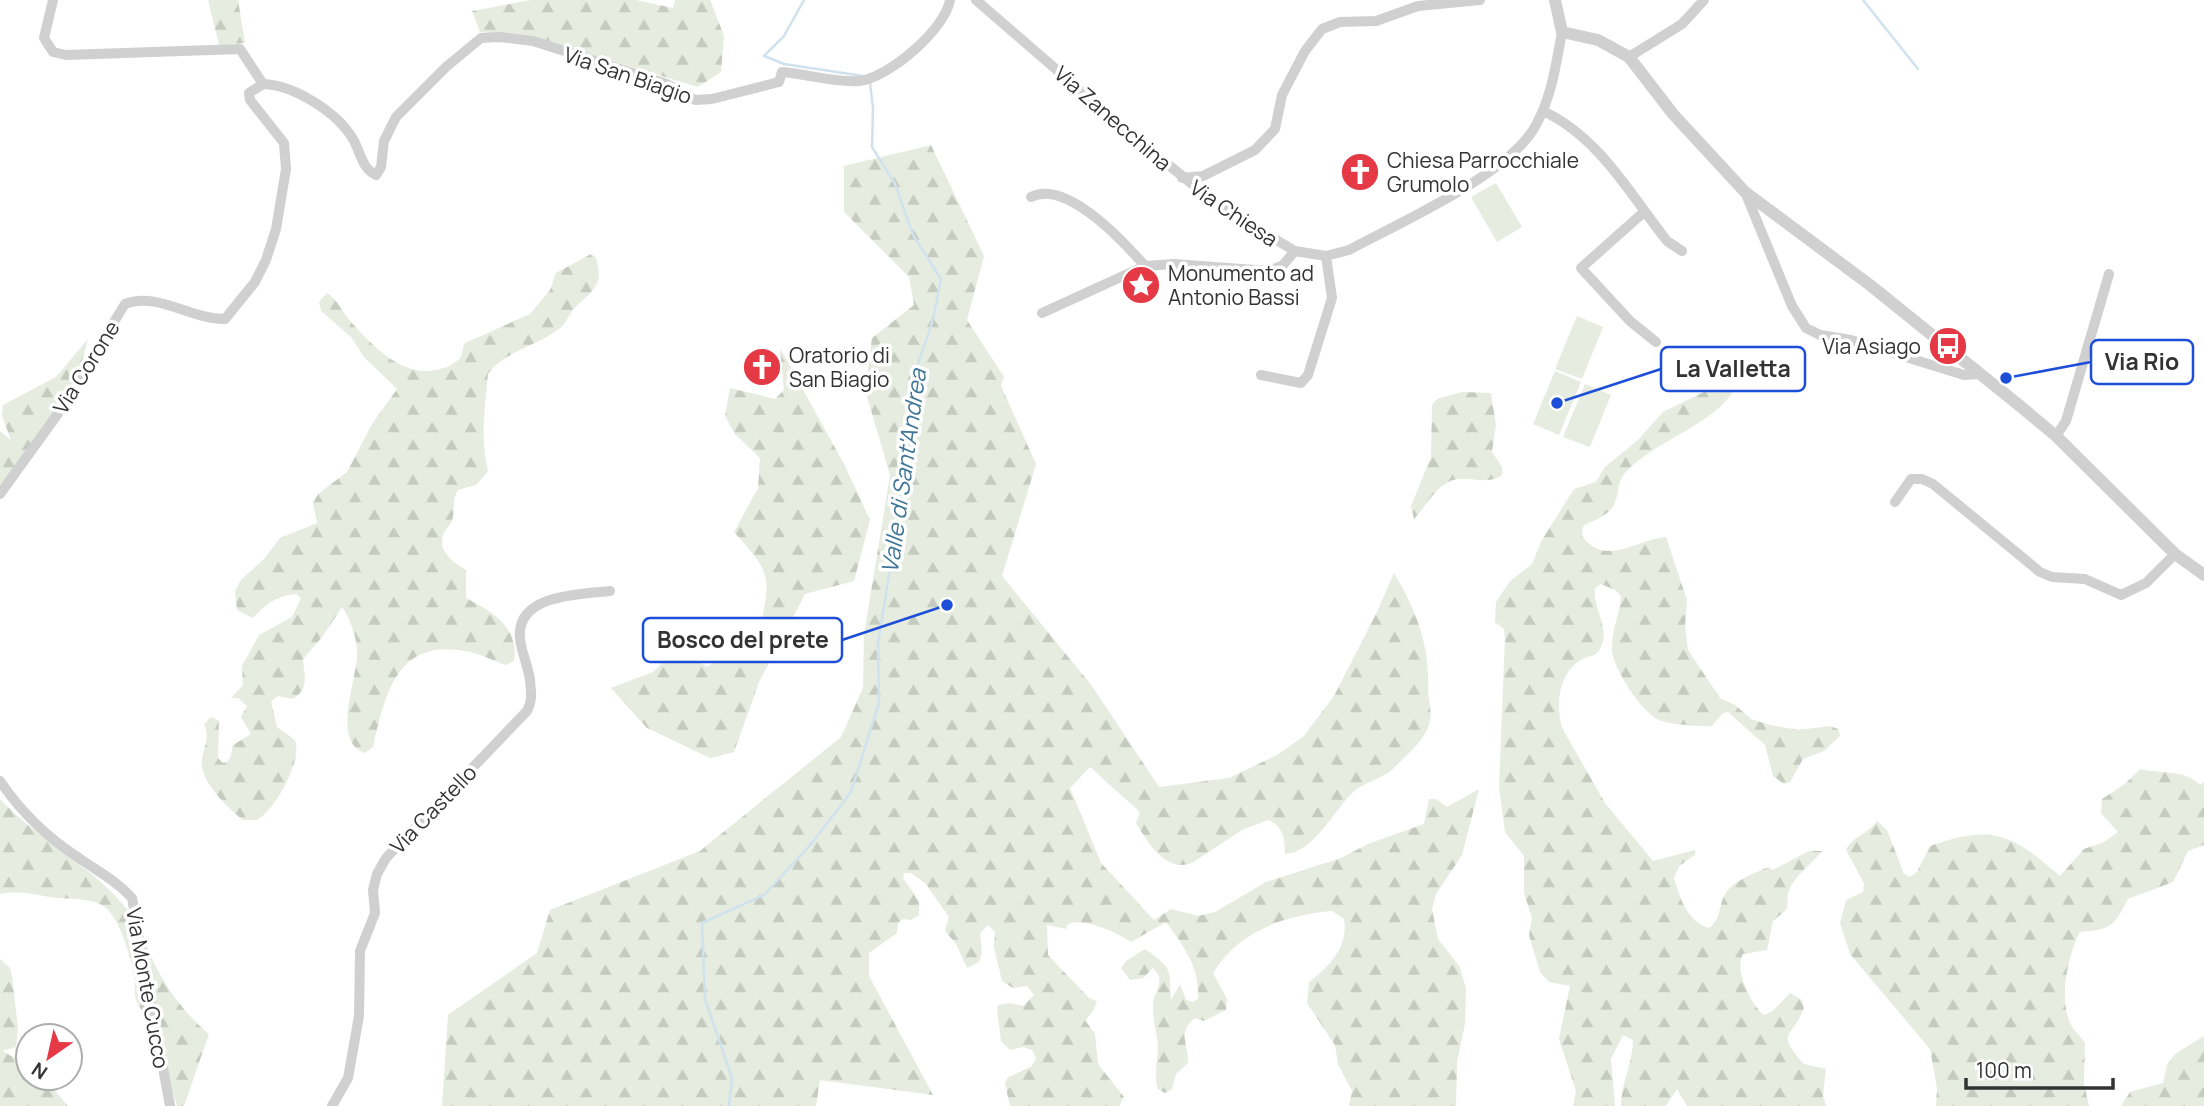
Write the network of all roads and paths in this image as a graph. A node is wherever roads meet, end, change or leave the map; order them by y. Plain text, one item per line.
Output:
1 (53, 0) edge
2 (950, 0) edge
3 (976, 0) edge
4 (1480, 0) edge
5 (1550, 0) edge
6 (1555, 0) edge
7 (1704, 0) edge
8 (1562, 32) junction
9 (1629, 57) junction
10 (263, 84) junction
11 (1543, 111) junction
12 (1182, 178) junction
13 (1745, 192) junction
14 (1031, 197) dead end
15 (1644, 212) junction
16 (1295, 251) junction
17 (1682, 251) dead end
18 (1326, 256) junction
19 (1145, 266) junction
20 (2109, 274) dead end
21 (1042, 313) dead end
22 (1656, 342) dead end
23 (1981, 374) junction
24 (1261, 375) dead end
25 (2056, 436) junction
26 (0, 494) edge
27 (1895, 502) dead end
28 (2175, 554) junction
29 (2204, 575) edge
30 (610, 591) dead end
31 (0, 782) edge
32 (170, 1106) edge
33 (332, 1106) edge

1 - 10 street
2 - 10 street, Via San Biagio
3 - 12 street, Via Zanecchina
4 - 12 street, Via Zanecchina
5 - 6 street
6 - 8 street
7 - 9 street
8 - 9 street
8 - 11 street, Via Chiesa
9 - 13 street
10 - 26 street, Via Corone
11 - 15 street
11 - 18 street, Via Chiesa
12 - 16 street, Via Chiesa
13 - 23 street
13 - 23 street
14 - 19 street
15 - 17 street
15 - 22 street
16 - 18 street, Via Chiesa
16 - 19 street
18 - 24 street
19 - 21 street
20 - 25 street
23 - 25 street
25 - 28 street
27 - 28 street
28 - 29 street
30 - 33 street, Via Castello
31 - 32 street, Via Monte Cucco

